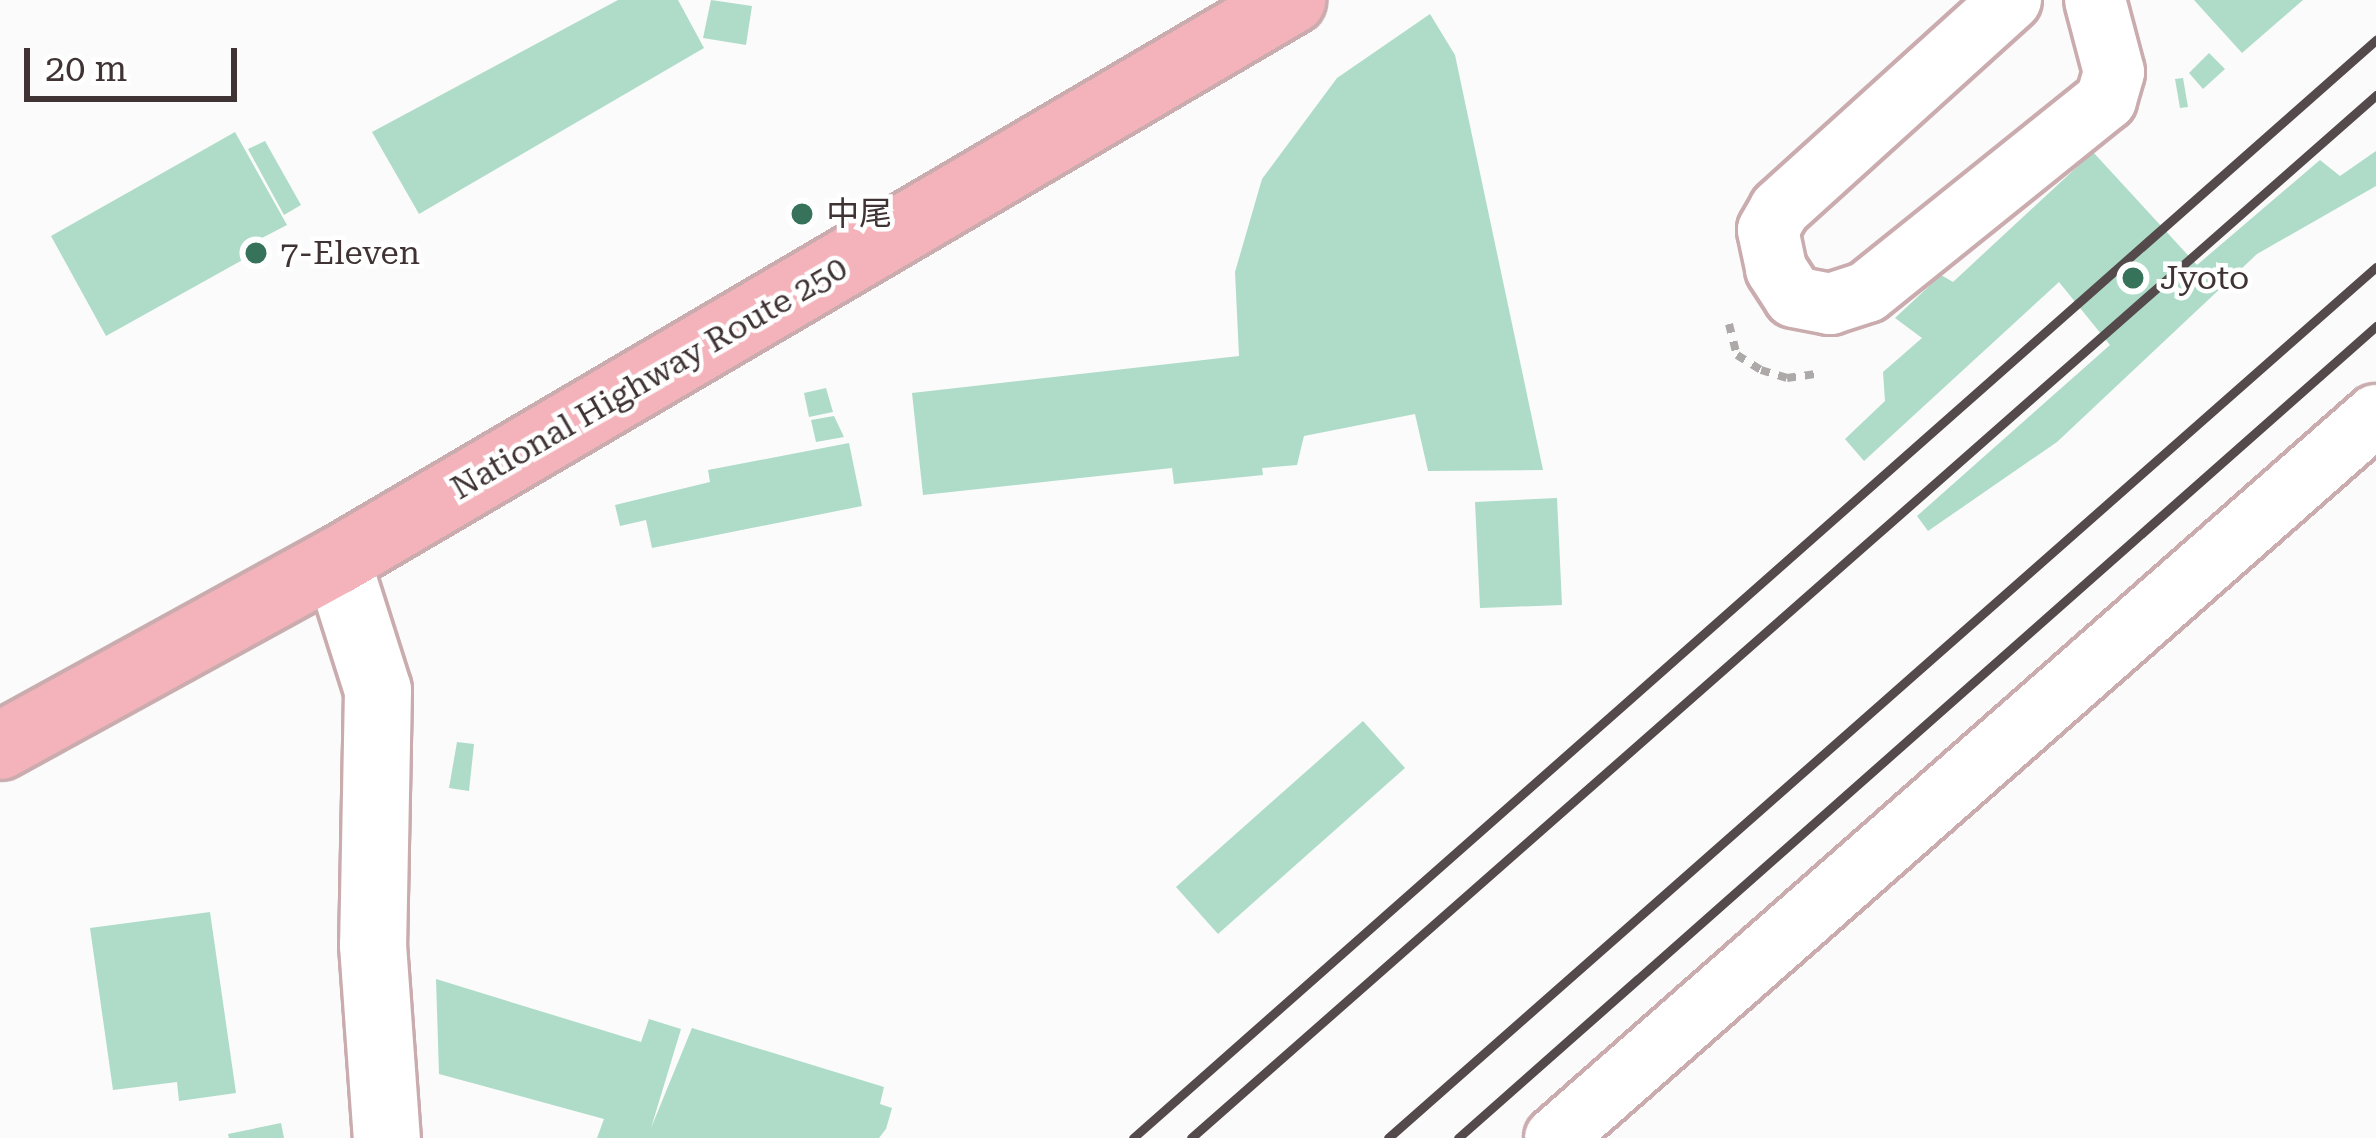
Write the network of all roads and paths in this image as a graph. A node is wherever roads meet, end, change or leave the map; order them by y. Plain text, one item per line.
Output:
1 (1292, 0) edge
2 (2011, 0) edge
3 (2095, 0) edge
4 (2376, 415) edge
5 (337, 561) junction
6 (0, 746) edge
7 (387, 1138) edge
8 (1555, 1138) edge

1 - 5 highway, National Highway Route 250
2 - 3 street
4 - 8 street
5 - 6 highway, National Highway Route 250
5 - 7 street

